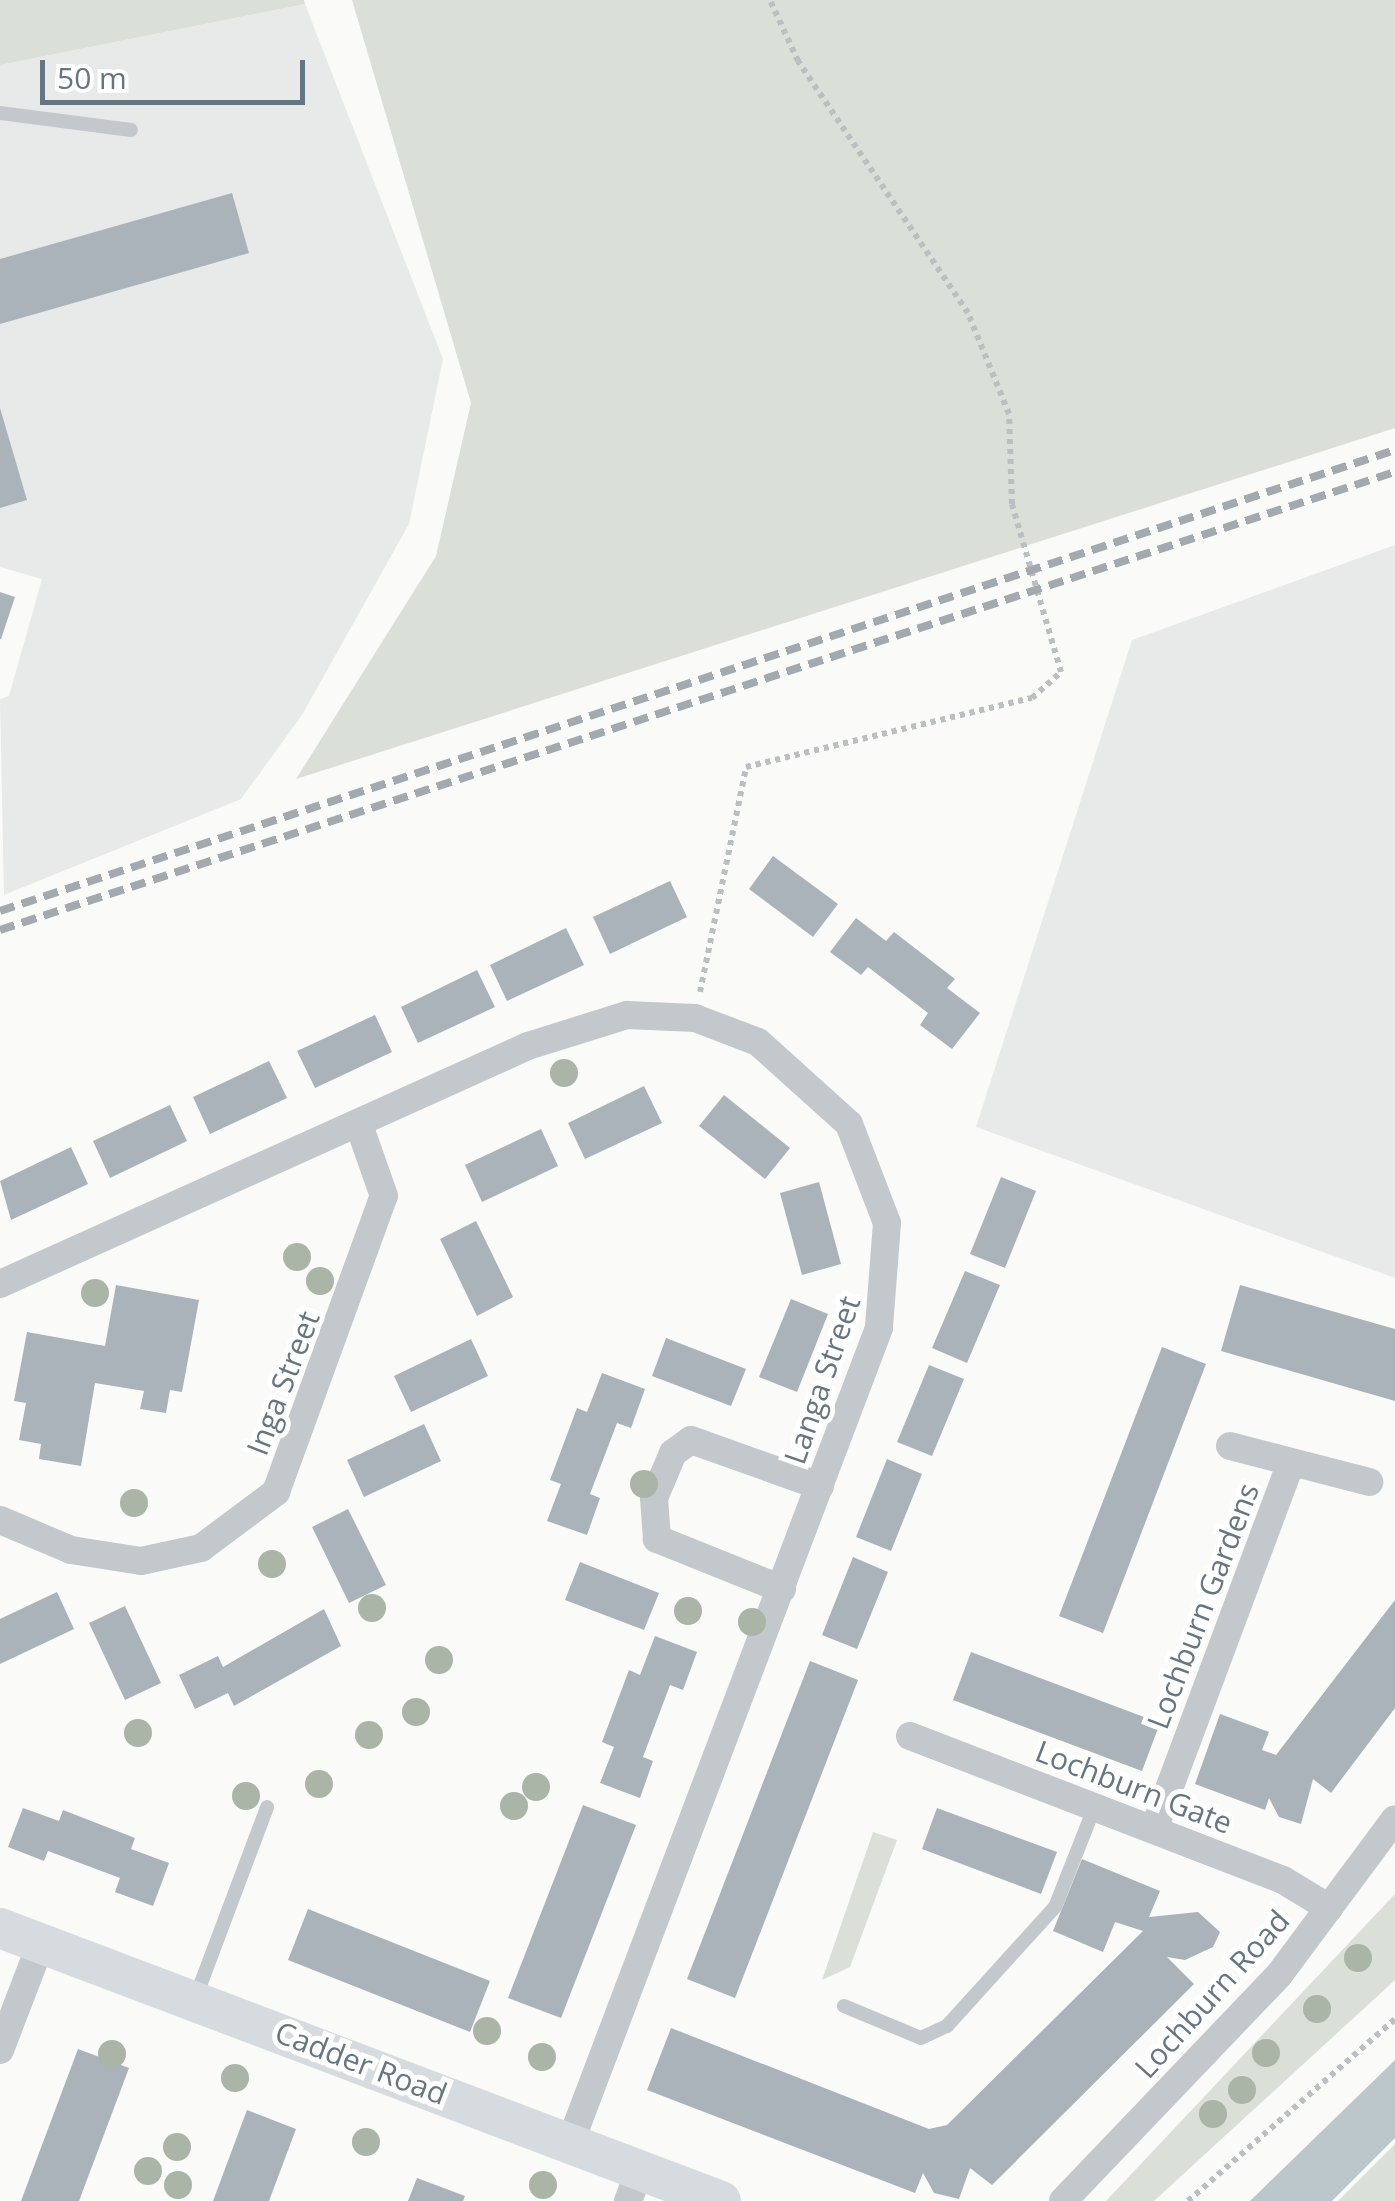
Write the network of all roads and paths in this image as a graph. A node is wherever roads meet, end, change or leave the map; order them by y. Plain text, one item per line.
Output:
1 (770, 0) edge
2 (0, 113) edge
3 (131, 130) dead end
4 (695, 1018) junction
5 (359, 1125) junction
6 (0, 1284) edge
7 (1230, 1446) dead end
8 (1291, 1463) junction
9 (1370, 1482) dead end
10 (820, 1486) junction
11 (0, 1520) edge
12 (782, 1589) junction
13 (910, 1736) dead end
14 (1095, 1806) junction
15 (267, 1807) dead end
16 (1395, 1819) edge
17 (1154, 1828) junction
18 (1329, 1908) junction
19 (0, 1928) edge
20 (41, 1943) junction
21 (194, 2000) junction
22 (844, 2006) dead end
23 (1395, 2019) edge
24 (0, 2050) edge
25 (570, 2142) junction
26 (634, 2185) edge
27 (722, 2201) edge
28 (1063, 2201) edge
29 (1188, 2201) edge

1 - 4 path
2 - 3 lane
4 - 5 street, Langa Street
4 - 10 street, Langa Street
5 - 6 street, Langa Street
5 - 11 street, Inga Street
7 - 8 street, Lochburn Gardens
8 - 9 street, Lochburn Gardens
8 - 17 street, Lochburn Gardens
10 - 12 street, Langa Street
10 - 12 street
12 - 25 street, Langa Street
13 - 14 street, Lochburn Gate
14 - 17 street, Lochburn Gate
14 - 22 lane
15 - 21 lane
16 - 18 street, Lochburn Road
17 - 18 street, Lochburn Gate
18 - 28 street, Lochburn Road
19 - 20 street, Cadder Road
20 - 21 street, Cadder Road
20 - 24 street
21 - 25 street, Cadder Road
23 - 29 path
25 - 26 street, Cadder Road
26 - 27 street, Cadder Road

